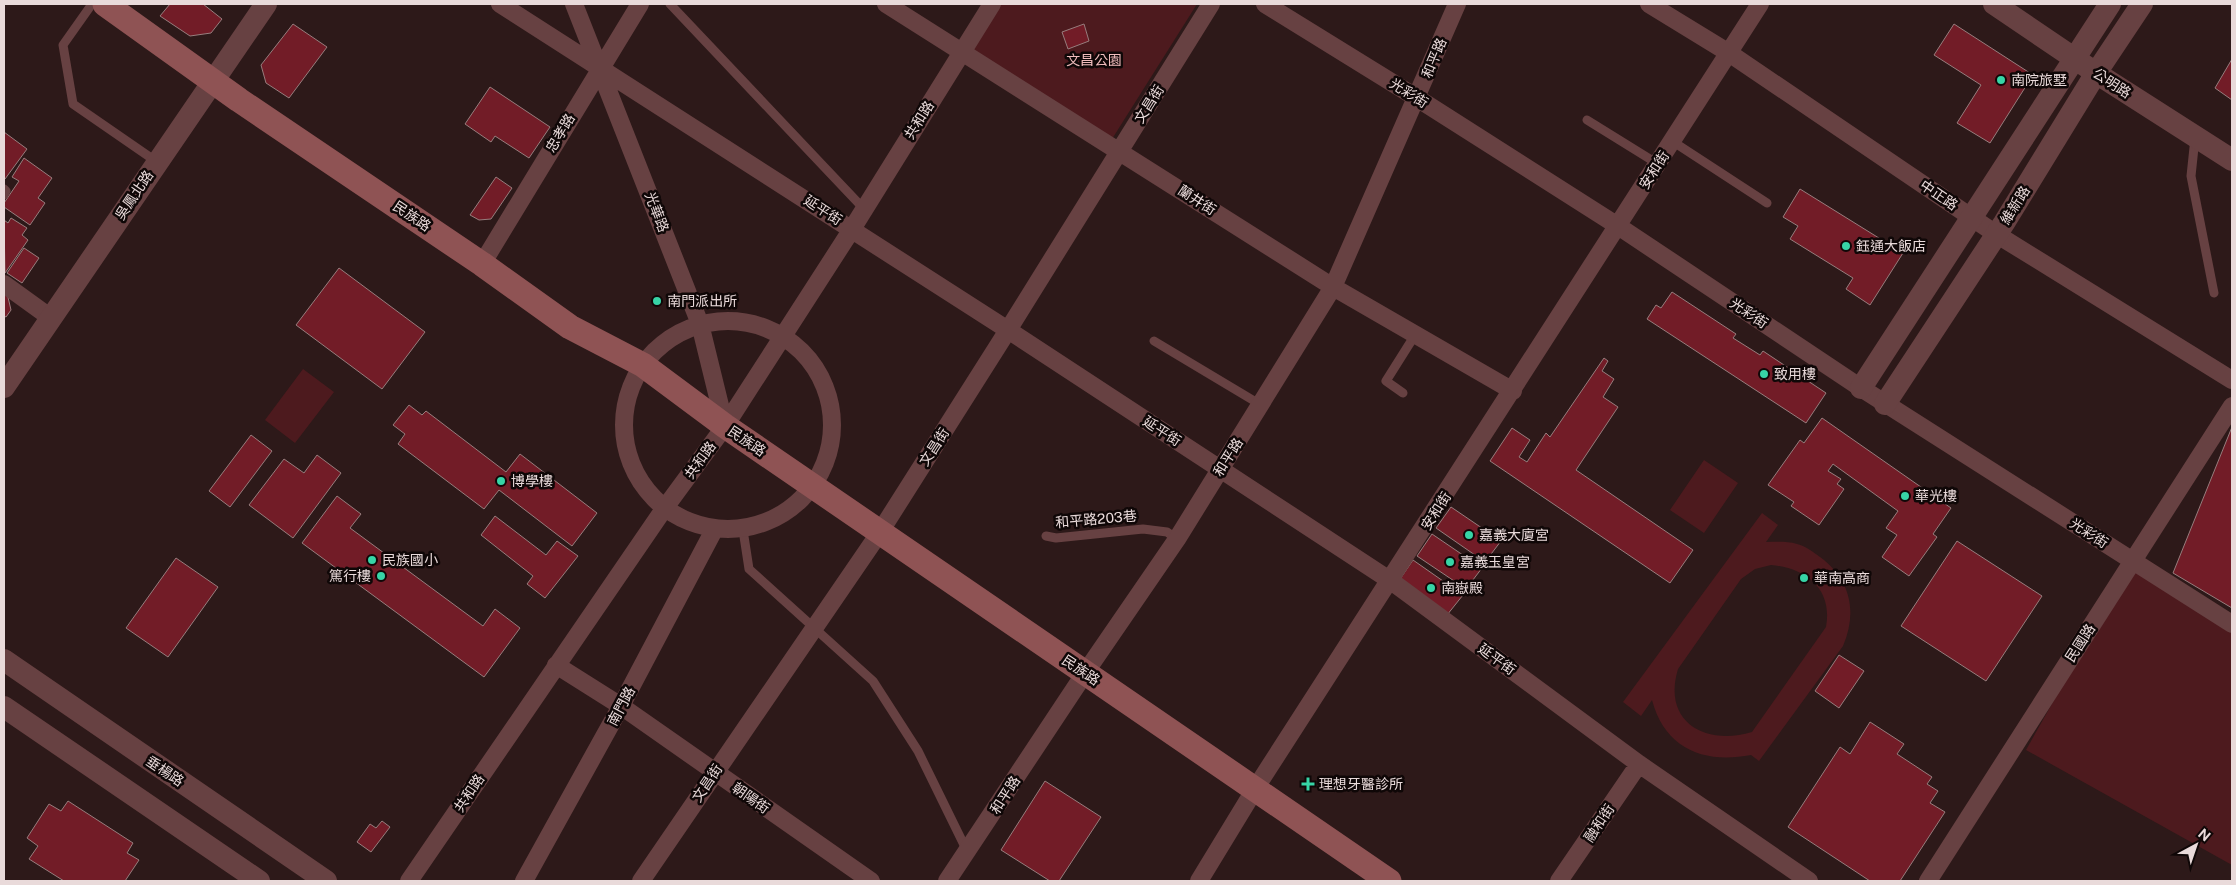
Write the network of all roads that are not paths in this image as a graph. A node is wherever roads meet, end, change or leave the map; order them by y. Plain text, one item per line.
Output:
1 (92, 4) edge
2 (105, 4) edge
3 (266, 4) edge
4 (500, 4) edge
5 (574, 4) edge
6 (640, 4) edge
7 (670, 4) edge
8 (886, 4) edge
9 (992, 4) edge
10 (1211, 4) edge
11 (1265, 4) edge
12 (1456, 4) edge
13 (1649, 4) edge
14 (1760, 4) edge
15 (1994, 4) edge
16 (2110, 4) edge
17 (2142, 4) edge
18 (962, 50) junction
19 (1729, 53) junction
20 (2074, 58) junction
21 (600, 67) junction
22 (2096, 73) junction
23 (212, 80) junction
24 (1417, 98) junction
25 (1587, 120) dead end
26 (2195, 135) junction
27 (1672, 141) junction
28 (1120, 151) junction
29 (2232, 160) edge
30 (157, 162) junction
31 (1658, 164) junction
32 (4, 189) edge
33 (4, 195) edge
34 (1767, 204) dead end
35 (864, 209) junction
36 (1971, 217) junction
37 (1618, 226) junction
38 (852, 229) junction
39 (1996, 234) junction
40 (482, 264) junction
41 (4, 284) edge
42 (1333, 287) junction
43 (2214, 293) dead end
44 (51, 318) junction
45 (700, 324) junction
46 (1008, 330) junction
47 (1415, 335) junction
48 (782, 336) junction
49 (1154, 341) dead end
50 (643, 365) junction
51 (2232, 380) edge
52 (4, 387) edge
53 (1861, 388) junction
54 (1512, 391) junction
55 (1403, 393) dead end
56 (1885, 404) junction
57 (1261, 405) junction
58 (2232, 406) edge
59 (725, 426) junction
60 (1220, 469) junction
61 (812, 485) junction
62 (664, 509) junction
63 (714, 530) junction
64 (743, 530) junction
65 (880, 532) junction
66 (1046, 536) dead end
67 (1177, 539) junction
68 (2133, 560) junction
69 (1391, 581) junction
70 (2232, 624) edge
71 (813, 627) junction
72 (4, 660) edge
73 (556, 665) junction
74 (1085, 673) junction
75 (621, 706) junction
76 (4, 707) edge
77 (1639, 764) junction
78 (714, 773) junction
79 (1255, 789) junction
80 (968, 851) junction
81 (256, 880) edge
82 (1201, 880) edge
83 (326, 881) edge
84 (409, 881) edge
85 (524, 881) edge
86 (641, 881) edge
87 (871, 881) edge
88 (948, 881) edge
89 (1389, 881) edge
90 (1559, 881) edge
91 (1809, 881) edge
92 (1928, 881) edge

1 - 30 lane
2 - 23 main road, 民族路
3 - 23 street, 吳鳳北路
4 - 21 street, 延平街
5 - 21 street, 光華路
6 - 21 street, 忠孝路
7 - 35 lane
8 - 18 street, 蘭井街
9 - 18 street, 共和路
10 - 28 street, 文昌街
11 - 24 street, 光彩街
12 - 24 street, 和平路
13 - 19 street, 中正路
14 - 19 street, 安和街
15 - 20 street, 公明路
16 - 20 street
17 - 22 street, 維新路
18 - 28 street, 蘭井街
18 - 35 street, 共和路
19 - 27 street, 安和街
19 - 36 street, 中正路
20 - 22 street, 公明路
20 - 36 street
21 - 38 street, 延平街
21 - 40 street, 忠孝路
21 - 45 street, 光華路
22 - 26 street, 公明路
22 - 39 street, 維新路
23 - 30 street, 吳鳳北路
23 - 40 main road, 民族路
24 - 37 street, 光彩街
24 - 42 street, 和平路
25 - 31 lane
26 - 29 street, 公明路
26 - 43 lane
27 - 31 street, 安和街
27 - 34 lane, 安和街
28 - 42 street, 蘭井街
28 - 46 street, 文昌街
30 - 44 street, 吳鳳北路
31 - 37 street, 安和街
32 - 33 lane
35 - 38 street, 共和路
36 - 39 street, 中正路
36 - 53 street
37 - 53 street, 光彩街
37 - 54 street, 安和街
38 - 46 street, 延平街
38 - 48 street, 共和路
39 - 51 street, 中正路
39 - 56 street, 維新路
40 - 50 main road, 民族路
41 - 44 street
42 - 47 street, 蘭井街
42 - 57 street, 和平路
44 - 52 street, 吳鳳北路
45 - 48 street
45 - 50 street
45 - 59 street, 光華路
46 - 60 street, 延平街
46 - 65 street, 文昌街
47 - 54 street, 蘭井街
47 - 55 lane
48 - 59 street, 共和路
48 - 61 street
49 - 57 lane
50 - 59 main road, 民族路
50 - 62 street
53 - 56 street, 光彩街
54 - 69 street, 安和街
56 - 68 street, 光彩街
57 - 60 street, 和平路
58 - 68 street, 民國路
59 - 61 main road, 民族路
59 - 62 street, 共和路
60 - 67 street, 和平路
60 - 69 street, 延平街
61 - 64 street
61 - 65 main road, 民族路
62 - 63 street
62 - 73 street, 共和路
63 - 64 street
63 - 75 street, 南門路
64 - 71 lane
65 - 71 street, 文昌街
65 - 74 main road, 民族路
66 - 67 lane, 和平路203巷
67 - 74 street, 和平路
68 - 70 street, 光彩街
68 - 92 street, 民國路
69 - 77 street, 延平街
69 - 79 street, 安和街
71 - 78 street, 文昌街
71 - 80 lane
72 - 83 street, 垂楊路
73 - 75 street, 朝陽街
73 - 84 street, 共和路
74 - 79 main road, 民族路
74 - 80 street, 和平路
75 - 78 street, 朝陽街
75 - 85 street, 南門路
76 - 81 street
77 - 90 street, 融和街
77 - 91 street, 延平街
78 - 86 street, 文昌街
78 - 87 street, 朝陽街
79 - 82 street, 安和街
79 - 89 main road, 民族路
80 - 88 street, 和平路

